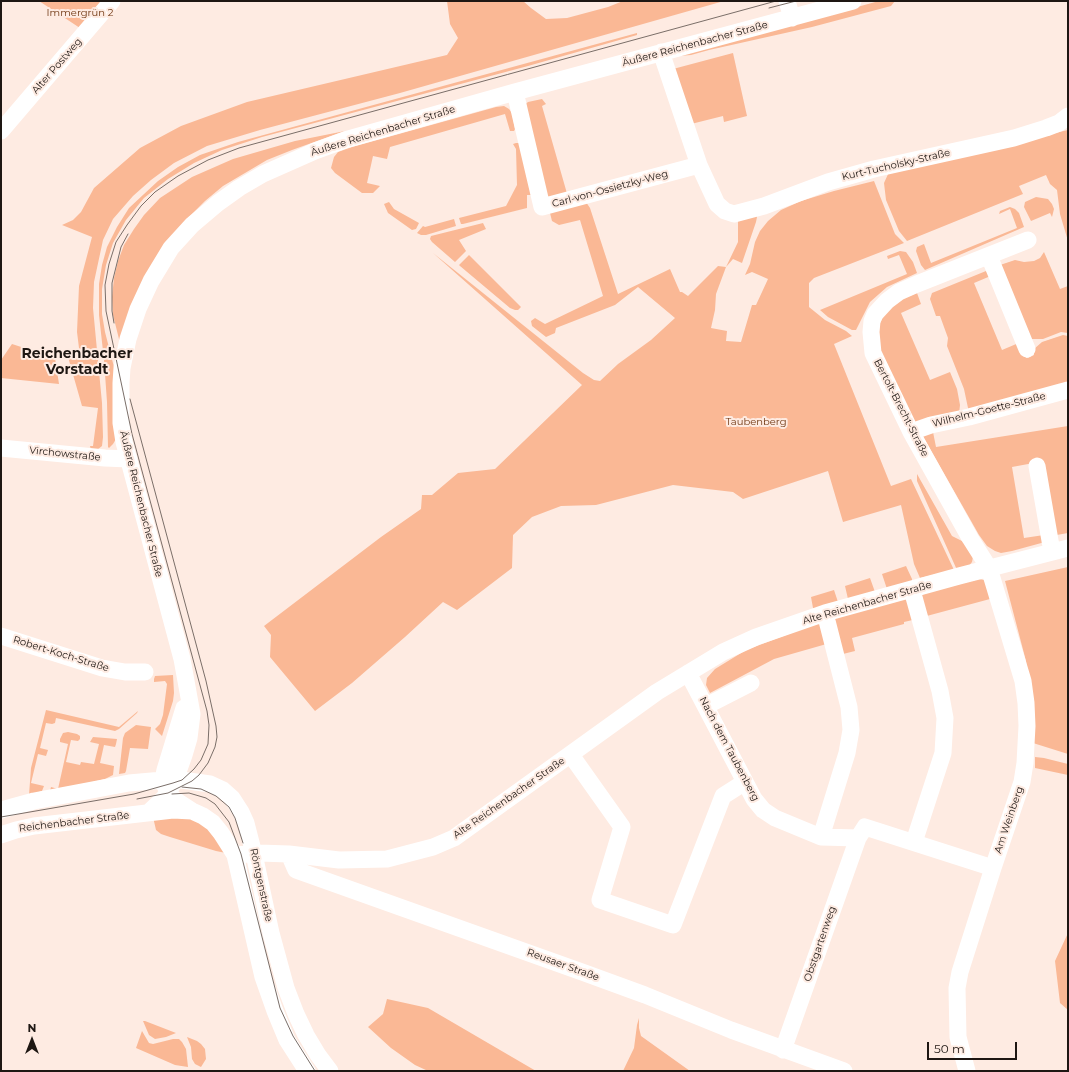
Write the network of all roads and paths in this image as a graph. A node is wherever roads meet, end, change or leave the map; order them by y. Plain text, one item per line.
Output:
1 (112, 1) edge
2 (787, 1) edge
3 (853, 1) edge
4 (792, 18) junction
5 (661, 52) junction
6 (514, 92) junction
7 (1068, 116) edge
8 (1, 130) edge
9 (699, 165) junction
10 (1028, 240) dead end
11 (989, 256) junction
12 (1028, 349) dead end
13 (1068, 390) edge
14 (911, 432) junction
15 (1, 448) edge
16 (129, 459) junction
17 (1037, 466) dead end
18 (1060, 550) edge
19 (989, 568) junction
20 (912, 590) junction
21 (825, 613) junction
22 (1, 636) edge
23 (145, 672) dead end
24 (688, 673) junction
25 (751, 683) dead end
26 (706, 706) junction
27 (178, 752) junction
28 (571, 755) junction
29 (745, 782) junction
30 (129, 783) junction
31 (169, 784) junction
32 (210, 784) junction
33 (1, 810) edge
34 (192, 811) junction
35 (148, 813) junction
36 (1, 835) edge
37 (822, 837) junction
38 (858, 838) junction
39 (914, 842) junction
40 (254, 854) junction
41 (289, 854) junction
42 (235, 855) junction
43 (993, 868) junction
44 (783, 1050) junction
45 (307, 1071) edge
46 (330, 1071) edge
47 (844, 1071) edge
48 (966, 1071) edge

1 - 8 street, Alter Postweg
2 - 4 street
3 - 4 street, Äußere Reichenbacher Straße
4 - 5 street, Äußere Reichenbacher Straße
5 - 6 street, Äußere Reichenbacher Straße
5 - 9 street
6 - 9 street, Carl-von-Ossietzky-Weg
6 - 16 street, Äußere Reichenbacher Straße
7 - 9 street, Kurt-Tucholsky-Straße
10 - 11 street, Bertolt-Brecht-Straße
11 - 12 street
11 - 14 street, Bertolt-Brecht-Straße
13 - 14 street, Wilhelm-Goette-Straße
14 - 19 street, Bertolt-Brecht-Straße
15 - 16 street, Virchowstraße
16 - 27 street, Äußere Reichenbacher Straße
17 - 18 street, Alte Reichenbacher Straße
18 - 19 street, Alte Reichenbacher Straße
19 - 20 street, Alte Reichenbacher Straße
19 - 43 street, Am Weinberg
20 - 21 street, Alte Reichenbacher Straße
20 - 39 street
21 - 24 street, Alte Reichenbacher Straße
21 - 37 street
22 - 23 street, Robert-Koch-Straße
24 - 26 street, Nach dem Taubenberg
24 - 28 street, Alte Reichenbacher Straße
25 - 26 street
26 - 29 street, Nach dem Taubenberg
27 - 30 street
27 - 31 street, Äußere Reichenbacher Straße
27 - 32 street
28 - 29 street, Alte Reichenbacher Straße
28 - 41 street, Alte Reichenbacher Straße
29 - 37 street, Nach dem Taubenberg
30 - 31 street, Röntgenstraße
30 - 33 street
31 - 32 street, Röntgenstraße
31 - 34 street, Röntgenstraße
31 - 35 street, Äußere Reichenbacher Straße
32 - 40 street, Röntgenstraße
34 - 35 street, Röntgenstraße
34 - 42 street, Röntgenstraße
35 - 36 street, Reichenbacher Straße
37 - 38 street, Nach dem Taubenberg
38 - 39 street
38 - 44 street, Obstgartenweg
39 - 43 street
40 - 41 street, Alte Reichenbacher Straße
40 - 42 street, Alte Reichenbacher Straße
40 - 46 street, Röntgenstraße
41 - 44 street, Reusaer Straße
42 - 45 street, Röntgenstraße
43 - 48 street, Am Weinberg
44 - 47 street, Reusaer Straße

